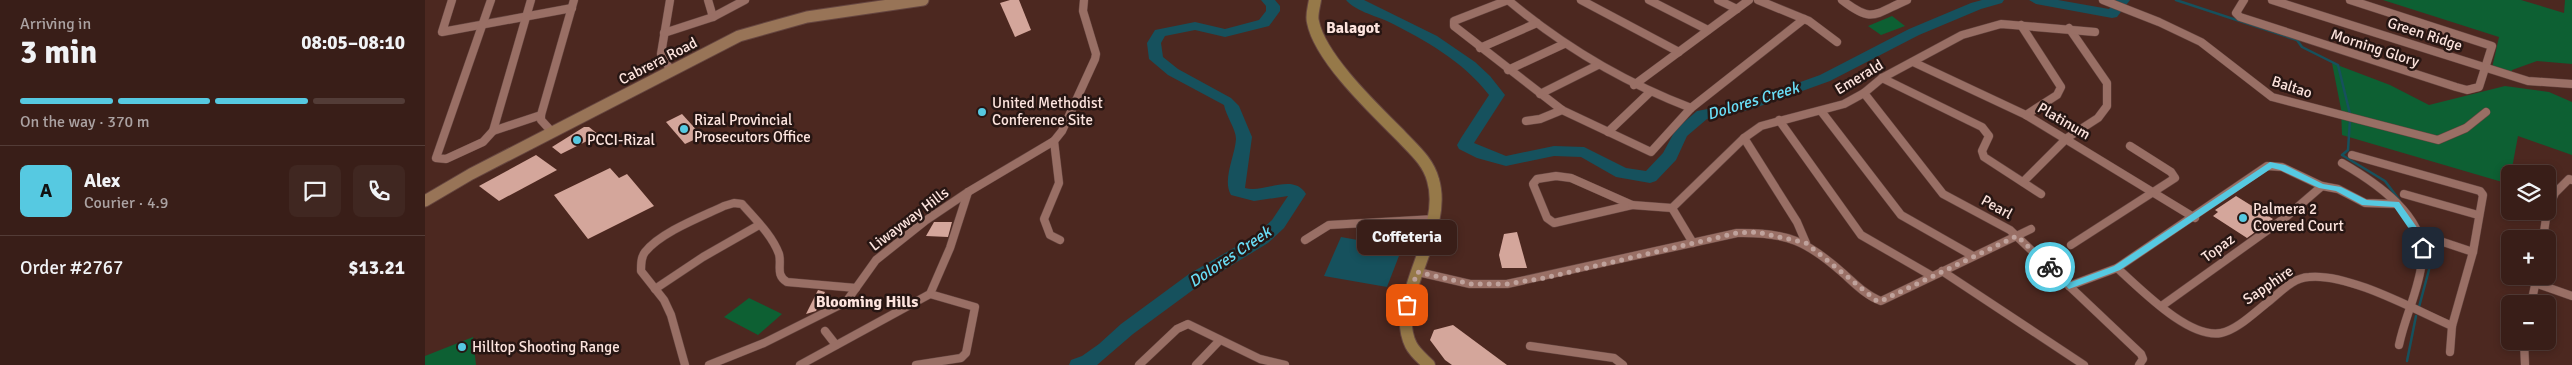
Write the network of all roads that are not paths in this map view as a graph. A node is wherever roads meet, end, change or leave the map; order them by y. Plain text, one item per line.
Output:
1 (452, 0) edge
2 (491, 0) edge
3 (531, 0) edge
4 (574, 0) edge
5 (670, 0) edge
6 (707, 0) edge
7 (745, 0) edge
8 (923, 0) edge
9 (1085, 0) edge
10 (1315, 0) edge
11 (1508, 0) edge
12 (1581, 0) edge
13 (1649, 0) edge
14 (1718, 0) edge
15 (1749, 0) edge
16 (1758, 0) edge
17 (1842, 0) edge
18 (1906, 0) edge
19 (2244, 0) edge
20 (2272, 0) edge
21 (2350, 0) edge
22 (2106, 1) edge
23 (572, 8) junction
24 (1737, 9) junction
25 (526, 16) junction
26 (713, 17) junction
27 (1804, 20) junction
28 (1537, 23) junction
29 (482, 25) junction
30 (2021, 25) junction
31 (2069, 28) junction
32 (1708, 30) junction
33 (2095, 32) dead end
34 (663, 34) junction
35 (1837, 42) dead end
36 (1564, 44) junction
37 (1480, 48) junction
38 (1679, 52) junction
39 (1913, 62) junction
40 (1598, 65) junction
41 (2484, 68) junction
42 (671, 70) junction
43 (1508, 70) junction
44 (1882, 78) junction
45 (1634, 85) junction
46 (2571, 85) edge
47 (1650, 92) junction
48 (1864, 93) junction
49 (1540, 94) junction
50 (1691, 108) junction
51 (1562, 110) junction
52 (1821, 111) junction
53 (2486, 112) dead end
54 (541, 115) junction
55 (2026, 115) junction
56 (1779, 120) junction
57 (1526, 121) dead end
58 (493, 131) junction
59 (553, 132) junction
60 (1608, 132) junction
61 (1744, 138) junction
62 (2067, 138) junction
63 (1054, 141) junction
64 (2130, 146) dead end
65 (2352, 155) dead end
66 (2342, 163) dead end
67 (2572, 180) edge
68 (2023, 182) junction
69 (2322, 186) junction
70 (2154, 191) junction
71 (2556, 191) edge
72 (968, 192) junction
73 (2041, 194) dead end
74 (2404, 194) dead end
75 (425, 201) edge
76 (2396, 204) junction
77 (1632, 205) junction
78 (1672, 208) junction
79 (2478, 215) junction
80 (2195, 218) junction
81 (1435, 219) junction
82 (759, 225) junction
83 (2031, 229) dead end
84 (2017, 236) junction
85 (2434, 239) dead end
86 (1060, 240) dead end
87 (1305, 240) dead end
88 (1693, 243) junction
89 (1806, 243) junction
90 (2071, 245) dead end
91 (2473, 252) junction
92 (1973, 256) junction
93 (2117, 268) junction
94 (1942, 271) junction
95 (1417, 272) junction
96 (1932, 276) junction
97 (2549, 285) edge
98 (2069, 286) junction
99 (856, 288) junction
100 (655, 289) junction
101 (930, 294) junction
102 (2572, 296) edge
103 (2163, 305) junction
104 (2409, 308) junction
105 (2453, 326) junction
106 (825, 331) dead end
107 (1220, 340) junction
108 (836, 344) junction
109 (2399, 345) dead end
110 (1530, 346) dead end
111 (2523, 350) edge
112 (2450, 352) dead end
113 (1258, 362) edge
114 (2140, 363) edge
115 (685, 365) edge
116 (709, 365) edge
117 (800, 365) edge
118 (916, 365) edge
119 (1139, 365) edge
120 (1196, 365) edge
121 (1285, 365) edge
122 (1429, 365) edge
123 (1623, 365) edge
124 (2084, 365) edge
125 (2525, 365) edge

1 - 29 street
2 - 29 street
3 - 25 street
4 - 23 street
5 - 34 street
6 - 26 street
7 - 26 street
8 - 42 main road, Cabrera Road
9 - 63 street, Liwayway Hills
10 - 81 main road
11 - 28 street
11 - 37 street
12 - 38 street
13 - 32 street
14 - 24 street
15 - 24 street
16 - 27 street
17 - 18 street
19 - 41 street, Morning Glory
20 - 41 street, Green Ridge
21 - 41 street, Morning Glory
22 - 53 street, Baltao
23 - 25 street
23 - 54 street
24 - 32 street
25 - 29 street
25 - 58 street
26 - 34 street
27 - 35 street
27 - 50 street
28 - 36 street
28 - 37 street
29 - 58 street
30 - 31 street, Emerald
30 - 39 street, Emerald
30 - 55 street
31 - 33 street, Emerald
31 - 62 street
32 - 38 street
34 - 42 street
36 - 40 street
36 - 43 street
37 - 43 street
38 - 45 street
39 - 44 street, Emerald
39 - 55 street, Platinum
40 - 45 street
40 - 49 street
41 - 46 street, Green Ridge
42 - 59 main road, Cabrera Road
43 - 49 street
44 - 48 street, Emerald
44 - 68 street
45 - 47 street
47 - 50 street
47 - 60 street
48 - 52 street, Emerald
48 - 84 street, Pearl
49 - 51 street
50 - 60 street
51 - 57 street
51 - 60 street
52 - 56 street, Emerald
52 - 92 street
54 - 58 street
54 - 59 street
55 - 62 street, Platinum
56 - 61 street, Emerald
56 - 96 street
59 - 75 main road, Cabrera Road
61 - 78 street, Emerald
61 - 89 street
62 - 68 street
62 - 70 street, Platinum
63 - 72 street, Liwayway Hills
63 - 86 street
64 - 70 street
65 - 79 street
66 - 76 street
67 - 71 street
68 - 73 street
69 - 76 street
69 - 80 street
69 - 103 street, Topaz
70 - 80 street, Platinum
70 - 90 street
72 - 99 street, Liwayway Hills
72 - 101 street
74 - 79 street
76 - 104 street
77 - 77 street
77 - 78 street
78 - 88 street
79 - 91 street
80 - 93 street
81 - 87 street
81 - 95 main road
82 - 99 street
82 - 100 street
82 - 100 street
83 - 84 street
84 - 92 street
84 - 98 street, Pearl
85 - 91 street
88 - 89 street
88 - 95 street
89 - 96 street
91 - 105 street
92 - 94 street
93 - 98 street
93 - 103 street, Sapphire
94 - 96 street
94 - 124 street
95 - 122 main road
97 - 102 street
98 - 114 street, Pearl
99 - 116 street, Liwayway Hills
100 - 115 street
101 - 108 street
101 - 118 street
103 - 104 street, Sapphire
104 - 105 street, Sapphire
104 - 109 street
105 - 112 street
106 - 108 street
107 - 113 street
107 - 119 street
107 - 120 street
108 - 117 street
110 - 123 street
111 - 125 street
113 - 121 street

